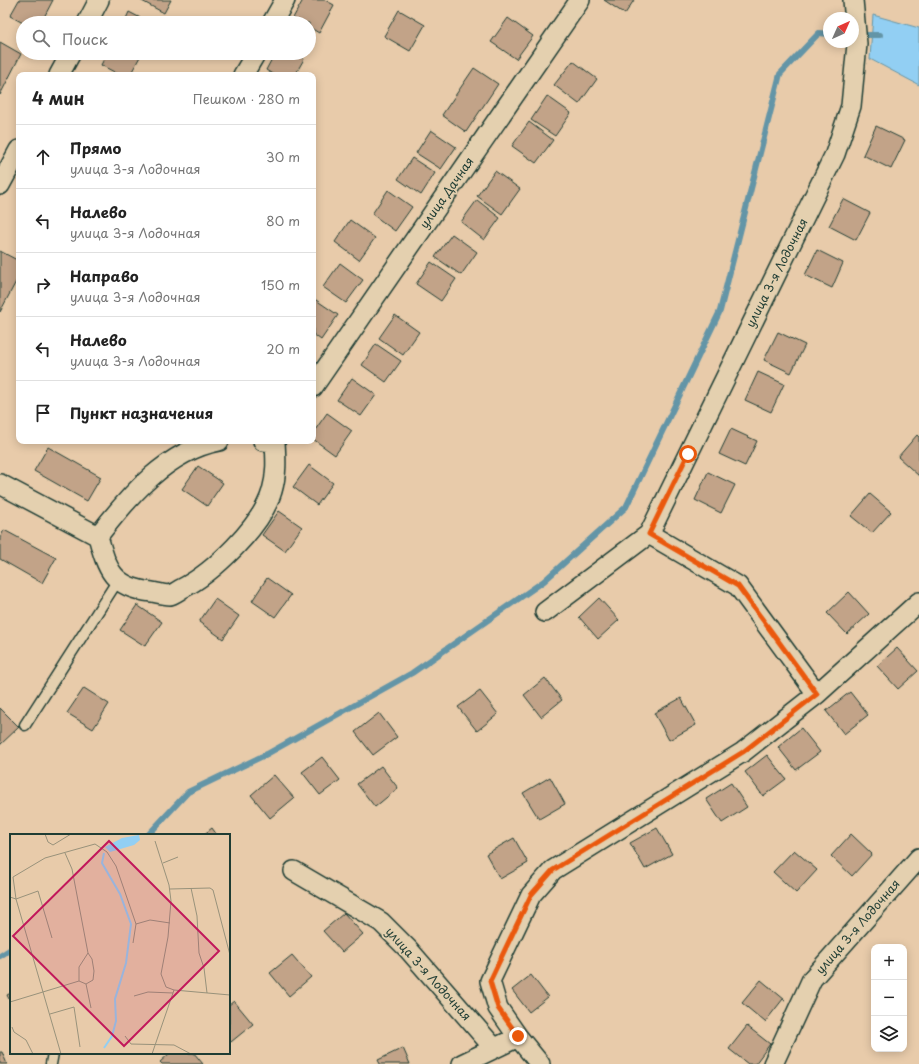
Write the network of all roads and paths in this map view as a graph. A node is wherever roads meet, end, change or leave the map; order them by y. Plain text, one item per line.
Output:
1 (99, 0) edge
2 (285, 0) edge
3 (580, 0) edge
4 (853, 0) edge
5 (91, 16) edge
6 (276, 16) edge
7 (67, 60) edge
8 (252, 60) edge
9 (61, 72) edge
10 (245, 72) edge
11 (16, 156) edge
12 (0, 185) edge
13 (316, 383) edge
14 (204, 444) edge
15 (271, 444) edge
16 (0, 484) edge
17 (649, 534) junction
18 (98, 536) junction
19 (118, 580) junction
20 (919, 602) edge
21 (545, 612) dead end
22 (817, 694) junction
23 (25, 725) dead end
24 (919, 858) edge
25 (294, 871) dead end
26 (518, 1036) junction
27 (494, 1048) junction
28 (53, 1054) edge
29 (51, 1064) edge
30 (462, 1064) edge
31 (540, 1064) edge
32 (772, 1064) edge

1 - 5 street
2 - 6 street
3 - 13 street, улица Дачная
4 - 17 street, улица 3-я Лодочная
7 - 9 street
8 - 10 street
11 - 12 street
14 - 18 street
15 - 19 street
16 - 18 street
17 - 21 street, улица 3-я Лодочная
17 - 22 street
18 - 19 street
19 - 23 lane
20 - 22 street
22 - 26 street
24 - 32 street, улица 3-я Лодочная
25 - 27 street, улица 3-я Лодочная
26 - 27 street
26 - 31 street
27 - 30 street
28 - 29 lane

